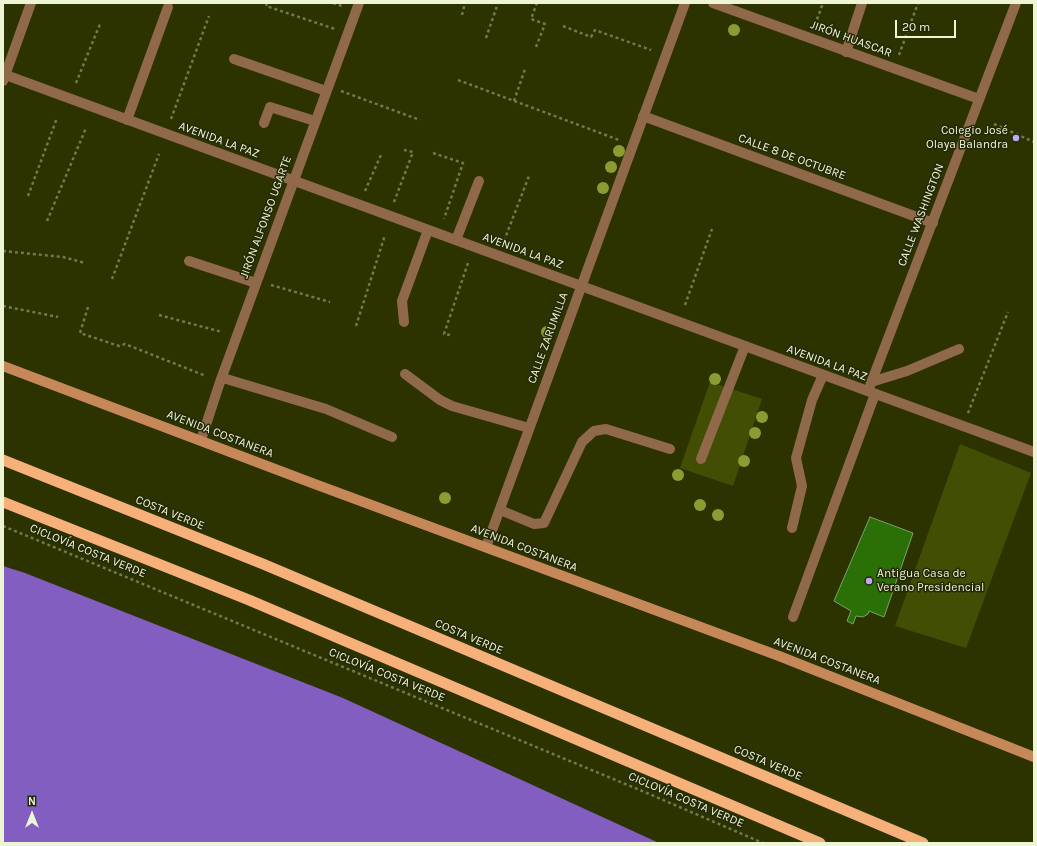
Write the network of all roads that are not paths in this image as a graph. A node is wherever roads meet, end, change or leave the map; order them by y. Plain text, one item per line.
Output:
1 (31, 3) edge
2 (359, 3) edge
3 (685, 3) edge
4 (714, 3) edge
5 (862, 3) edge
6 (1016, 3) edge
7 (168, 7) dead end
8 (846, 52) junction
9 (234, 59) dead end
10 (4, 77) edge
11 (327, 88) junction
12 (979, 99) junction
13 (643, 116) junction
14 (127, 120) junction
15 (315, 121) junction
16 (264, 123) dead end
17 (293, 181) junction
18 (479, 181) dead end
19 (932, 223) junction
20 (428, 230) junction
21 (456, 240) junction
22 (189, 261) dead end
23 (257, 282) junction
24 (581, 286) junction
25 (404, 322) dead end
26 (745, 346) junction
27 (959, 349) dead end
28 (3, 366) edge
29 (405, 374) dead end
30 (823, 375) junction
31 (221, 380) junction
32 (871, 389) junction
33 (530, 428) junction
34 (392, 437) dead end
35 (201, 440) junction
36 (670, 449) dead end
37 (1034, 452) edge
38 (701, 459) dead end
39 (3, 460) edge
40 (3, 502) edge
41 (500, 510) junction
42 (792, 528) dead end
43 (486, 547) junction
44 (792, 617) dead end
45 (1034, 757) edge
46 (820, 843) edge
47 (923, 843) edge

1 - 10 street
2 - 11 street, JIRÓN ALFONSO UGARTE
3 - 13 street, CALLE ZARUMILLA
4 - 8 street, JIRÓN HUASCAR
5 - 8 street
6 - 12 street, CALLE WASHINGTON
7 - 14 street
8 - 12 street, JIRÓN HUASCAR
9 - 11 street
10 - 14 street, AVENIDA LA PAZ
11 - 15 street, JIRÓN ALFONSO UGARTE
12 - 19 street, CALLE WASHINGTON
13 - 19 street, CALLE 8 DE OCTUBRE
13 - 24 street, CALLE ZARUMILLA
14 - 17 street, AVENIDA LA PAZ
15 - 16 street
15 - 17 street, JIRÓN ALFONSO UGARTE
17 - 20 street, AVENIDA LA PAZ
17 - 23 street, JIRÓN ALFONSO UGARTE
18 - 21 street
19 - 32 street, CALLE WASHINGTON
20 - 21 street, AVENIDA LA PAZ
20 - 25 street
21 - 24 street, AVENIDA LA PAZ
22 - 23 street
23 - 31 street, JIRÓN ALFONSO UGARTE
24 - 26 street, AVENIDA LA PAZ
24 - 33 street, CALLE ZARUMILLA
26 - 30 street, AVENIDA LA PAZ
26 - 38 street
27 - 32 street
28 - 35 main road, AVENIDA COSTANERA
29 - 33 street
30 - 32 street, AVENIDA LA PAZ
30 - 42 street
31 - 34 street
31 - 35 street, JIRÓN ALFONSO UGARTE
32 - 37 street, AVENIDA LA PAZ
32 - 44 street, CALLE WASHINGTON
33 - 41 street, CALLE ZARUMILLA
35 - 43 main road, AVENIDA COSTANERA
36 - 41 street
39 - 47 highway, COSTA VERDE
40 - 46 highway
41 - 43 street, CALLE ZARUMILLA
43 - 45 main road, AVENIDA COSTANERA

